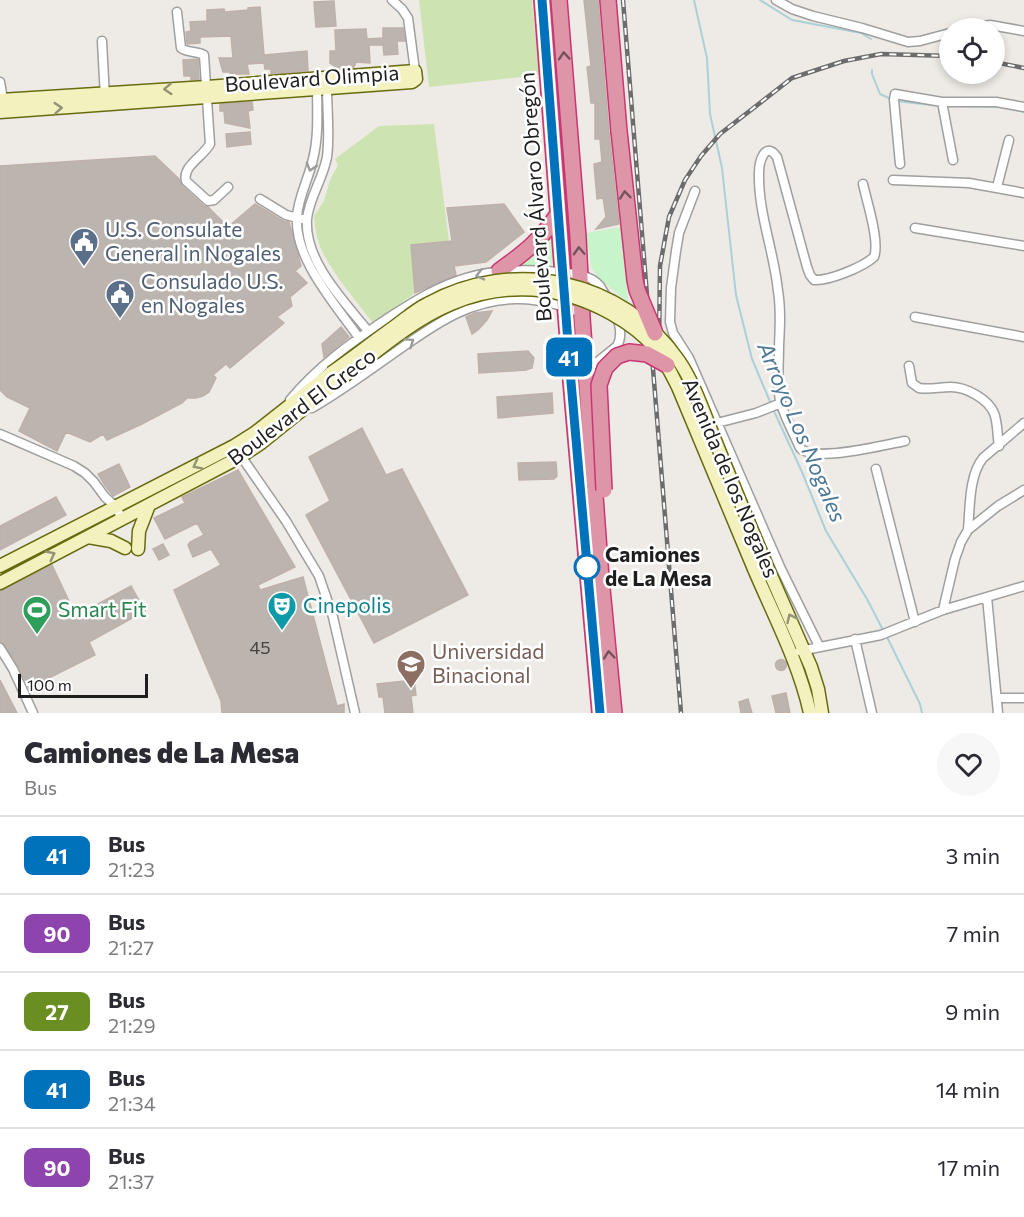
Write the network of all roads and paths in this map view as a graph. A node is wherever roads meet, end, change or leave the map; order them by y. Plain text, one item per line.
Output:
1 (392, 0) edge
2 (542, 0) edge
3 (559, 0) edge
4 (608, 0) edge
5 (776, 0) edge
6 (177, 12) dead end
7 (1005, 28) edge
8 (1024, 32) edge
9 (939, 36) edge
10 (102, 41) dead end
11 (415, 71) joint
12 (0, 82) edge
13 (320, 85) junction
14 (207, 92) junction
15 (105, 99) junction
16 (942, 102) junction
17 (2, 106) edge
18 (1024, 107) edge
19 (316, 138) junction
20 (327, 138) junction
21 (1009, 140) dead end
22 (953, 160) dead end
23 (900, 164) dead end
24 (893, 180) dead end
25 (863, 184) dead end
26 (228, 187) dead end
27 (997, 187) junction
28 (695, 191) dead end
29 (1024, 193) edge
30 (260, 199) dead end
31 (558, 214) junction
32 (297, 218) junction
33 (307, 219) junction
34 (915, 228) dead end
35 (1024, 246) edge
36 (499, 271) junction
37 (563, 273) junction
38 (581, 293) junction
39 (565, 307) junction
40 (915, 317) dead end
41 (368, 331) junction
42 (655, 333) junction
43 (1024, 337) edge
44 (359, 338) junction
45 (667, 365) junction
46 (909, 366) dead end
47 (586, 371) junction
48 (781, 403) junction
49 (284, 417) junction
50 (717, 423) junction
51 (1024, 423) edge
52 (0, 434) edge
53 (905, 441) dead end
54 (999, 446) junction
55 (237, 451) junction
56 (876, 469) dead end
57 (1024, 490) edge
58 (148, 505) junction
59 (111, 509) junction
60 (118, 522) junction
61 (968, 530) junction
62 (88, 537) junction
63 (124, 548) dead end
64 (138, 549) dead end
65 (759, 565) junction
66 (0, 566) edge
67 (602, 578) junction
68 (0, 583) edge
69 (1024, 586) edge
70 (987, 597) junction
71 (943, 610) junction
72 (915, 622) junction
73 (855, 639) junction
74 (819, 646) junction
75 (0, 648) edge
76 (804, 649) junction
77 (791, 654) junction
78 (997, 698) junction
79 (1024, 698) edge
80 (33, 713) edge
81 (355, 713) edge
82 (600, 713) edge
83 (614, 713) edge
84 (810, 713) edge
85 (822, 713) edge
86 (872, 713) edge
87 (998, 713) edge

1 - 11 street
2 - 31 highway, Boulevard Álvaro Obregón
38 -> 3 highway, Boulevard Álvaro Obregón
42 -> 4 highway, bridge
5 - 9 street
6 - 14 street
7 - 8 street
10 - 15 street
11 - 13 main road, Boulevard Olimpia
12 - 17 street
13 - 14 main road, Boulevard Olimpia
13 - 19 street
13 - 20 street
14 - 15 main road, Boulevard Olimpia
14 - 26 street
15 - 17 main road, Boulevard Olimpia
16 - 18 street
16 - 22 street
16 - 23 street
19 - 20 street
19 -> 32 street
20 - 33 street
21 - 27 street
24 - 27 street
25 - 48 street
27 - 29 street
28 - 50 street
30 - 32 street
31 - 36 highway
31 - 37 highway, Boulevard Álvaro Obregón
32 - 33 street
32 - 44 street
33 - 41 street
34 - 35 street
36 - 37 street
36 -> 41 street
37 - 38 street
37 - 39 highway, Boulevard Álvaro Obregón
38 - 39 street
38 - 42 main road, Avenida de los Nogales, bridge
38 - 45 main road, Avenida de los Nogales, bridge
38 - 47 highway, Boulevard Álvaro Obregón
38 - 47 street
38 - 49 main road, Boulevard El Greco, bridge
49 -> 39 street
39 - 82 highway, Boulevard Álvaro Obregón
40 - 43 street
41 - 44 street
42 - 65 main road, Avenida de los Nogales, bridge
44 - 49 street
45 - 65 main road, Avenida de los Nogales, bridge
45 - 67 highway, bridge
46 - 54 street
47 - 67 highway, Boulevard Álvaro Obregón
48 - 50 street
48 - 53 street
49 - 55 main road, Boulevard El Greco
50 - 74 street
51 - 54 street
52 - 59 street
54 - 61 street
55 - 58 main road, Boulevard El Greco
55 -> 59 main road, Boulevard El Greco
55 - 81 street
56 - 72 street
57 - 61 street
58 - 60 main road, Boulevard El Greco
58 - 64 main road
59 - 60 street
59 - 66 main road, Boulevard El Greco
60 - 62 main road, Boulevard El Greco
61 - 71 street
62 - 63 main road
68 -> 62 main road, Boulevard El Greco
76 -> 65 main road, Avenida de los Nogales
65 - 77 main road, Avenida de los Nogales
83 -> 67 highway, Boulevard Álvaro Obregón
69 - 70 street
70 - 71 street
70 - 78 street
71 - 72 street
72 - 73 street
73 - 74 street
73 - 86 street
74 - 76 street
75 - 80 street
76 - 77 street
76 - 85 main road, Avenida de los Nogales
77 - 84 main road, Avenida de los Nogales
78 - 79 street
78 - 87 street

